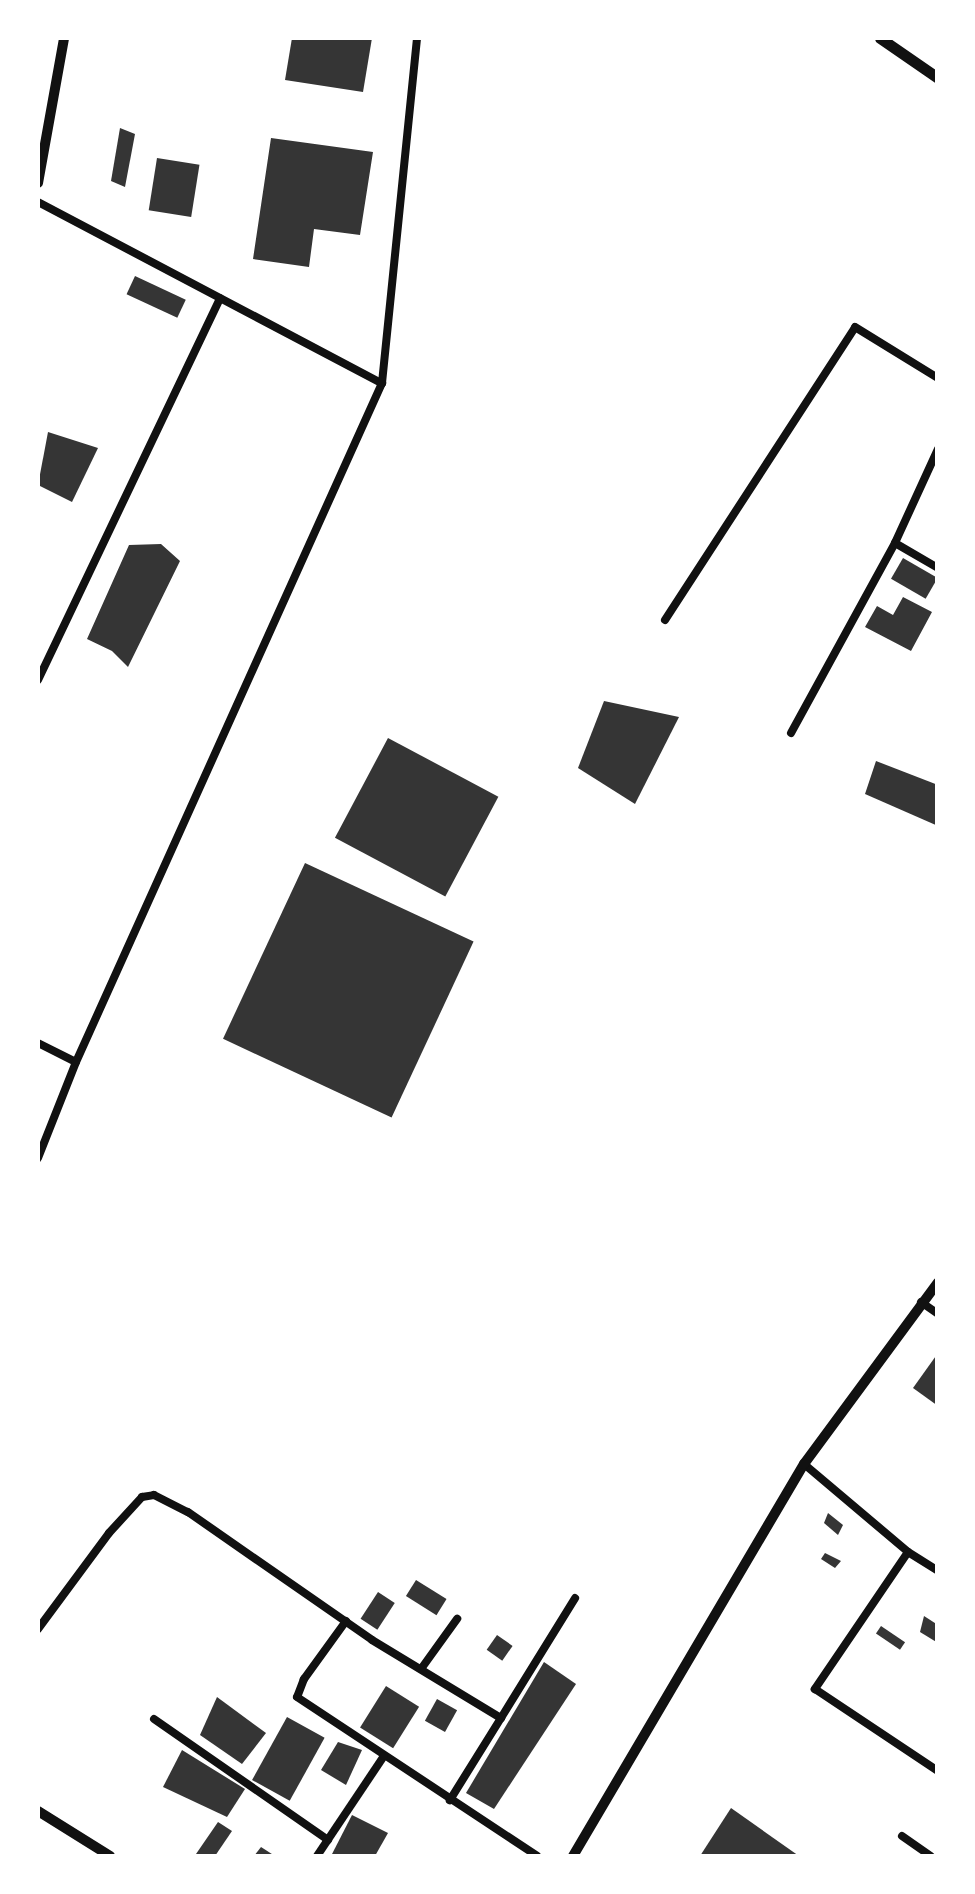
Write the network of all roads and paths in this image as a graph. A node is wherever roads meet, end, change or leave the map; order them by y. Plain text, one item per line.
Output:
1 (64, 38) edge
2 (417, 38) edge
3 (880, 38) edge
4 (938, 78) edge
5 (38, 183) edge
6 (38, 202) edge
7 (220, 298) junction
8 (938, 378) edge
9 (382, 383) junction
10 (938, 448) edge
11 (895, 543) junction
12 (938, 568) edge
13 (665, 620) dead end
14 (38, 680) edge
15 (791, 734) dead end
16 (38, 1043) edge
17 (76, 1062) junction
18 (38, 1158) edge
19 (938, 1282) edge
20 (920, 1302) junction
21 (938, 1314) edge
22 (804, 1464) junction
23 (908, 1552) junction
24 (938, 1570) edge
25 (575, 1598) dead end
26 (457, 1619) dead end
27 (346, 1621) junction
28 (38, 1629) edge
29 (421, 1669) junction
30 (501, 1718) junction
31 (154, 1719) dead end
32 (384, 1756) junction
33 (938, 1771) edge
34 (450, 1800) junction
35 (38, 1810) edge
36 (902, 1836) dead end
37 (328, 1840) junction
38 (110, 1856) edge
39 (317, 1856) edge
40 (537, 1856) edge
41 (573, 1856) edge
42 (931, 1856) edge

1 - 5 street
2 - 9 street
3 - 4 main road
6 - 7 street
7 - 9 street
7 - 14 street
8 - 13 street
9 - 17 street
10 - 11 street
11 - 12 street
11 - 15 street
16 - 17 street
17 - 18 street
19 - 20 street
20 - 21 street
20 - 22 street
22 - 23 street
22 - 41 street
23 - 24 street
23 - 33 street
25 - 30 street
26 - 29 street
27 - 28 street
27 - 29 street
27 - 32 street
29 - 30 street
30 - 34 street
31 - 37 street
32 - 34 street
32 - 37 street
34 - 40 street
35 - 38 street
36 - 42 street
37 - 39 street

